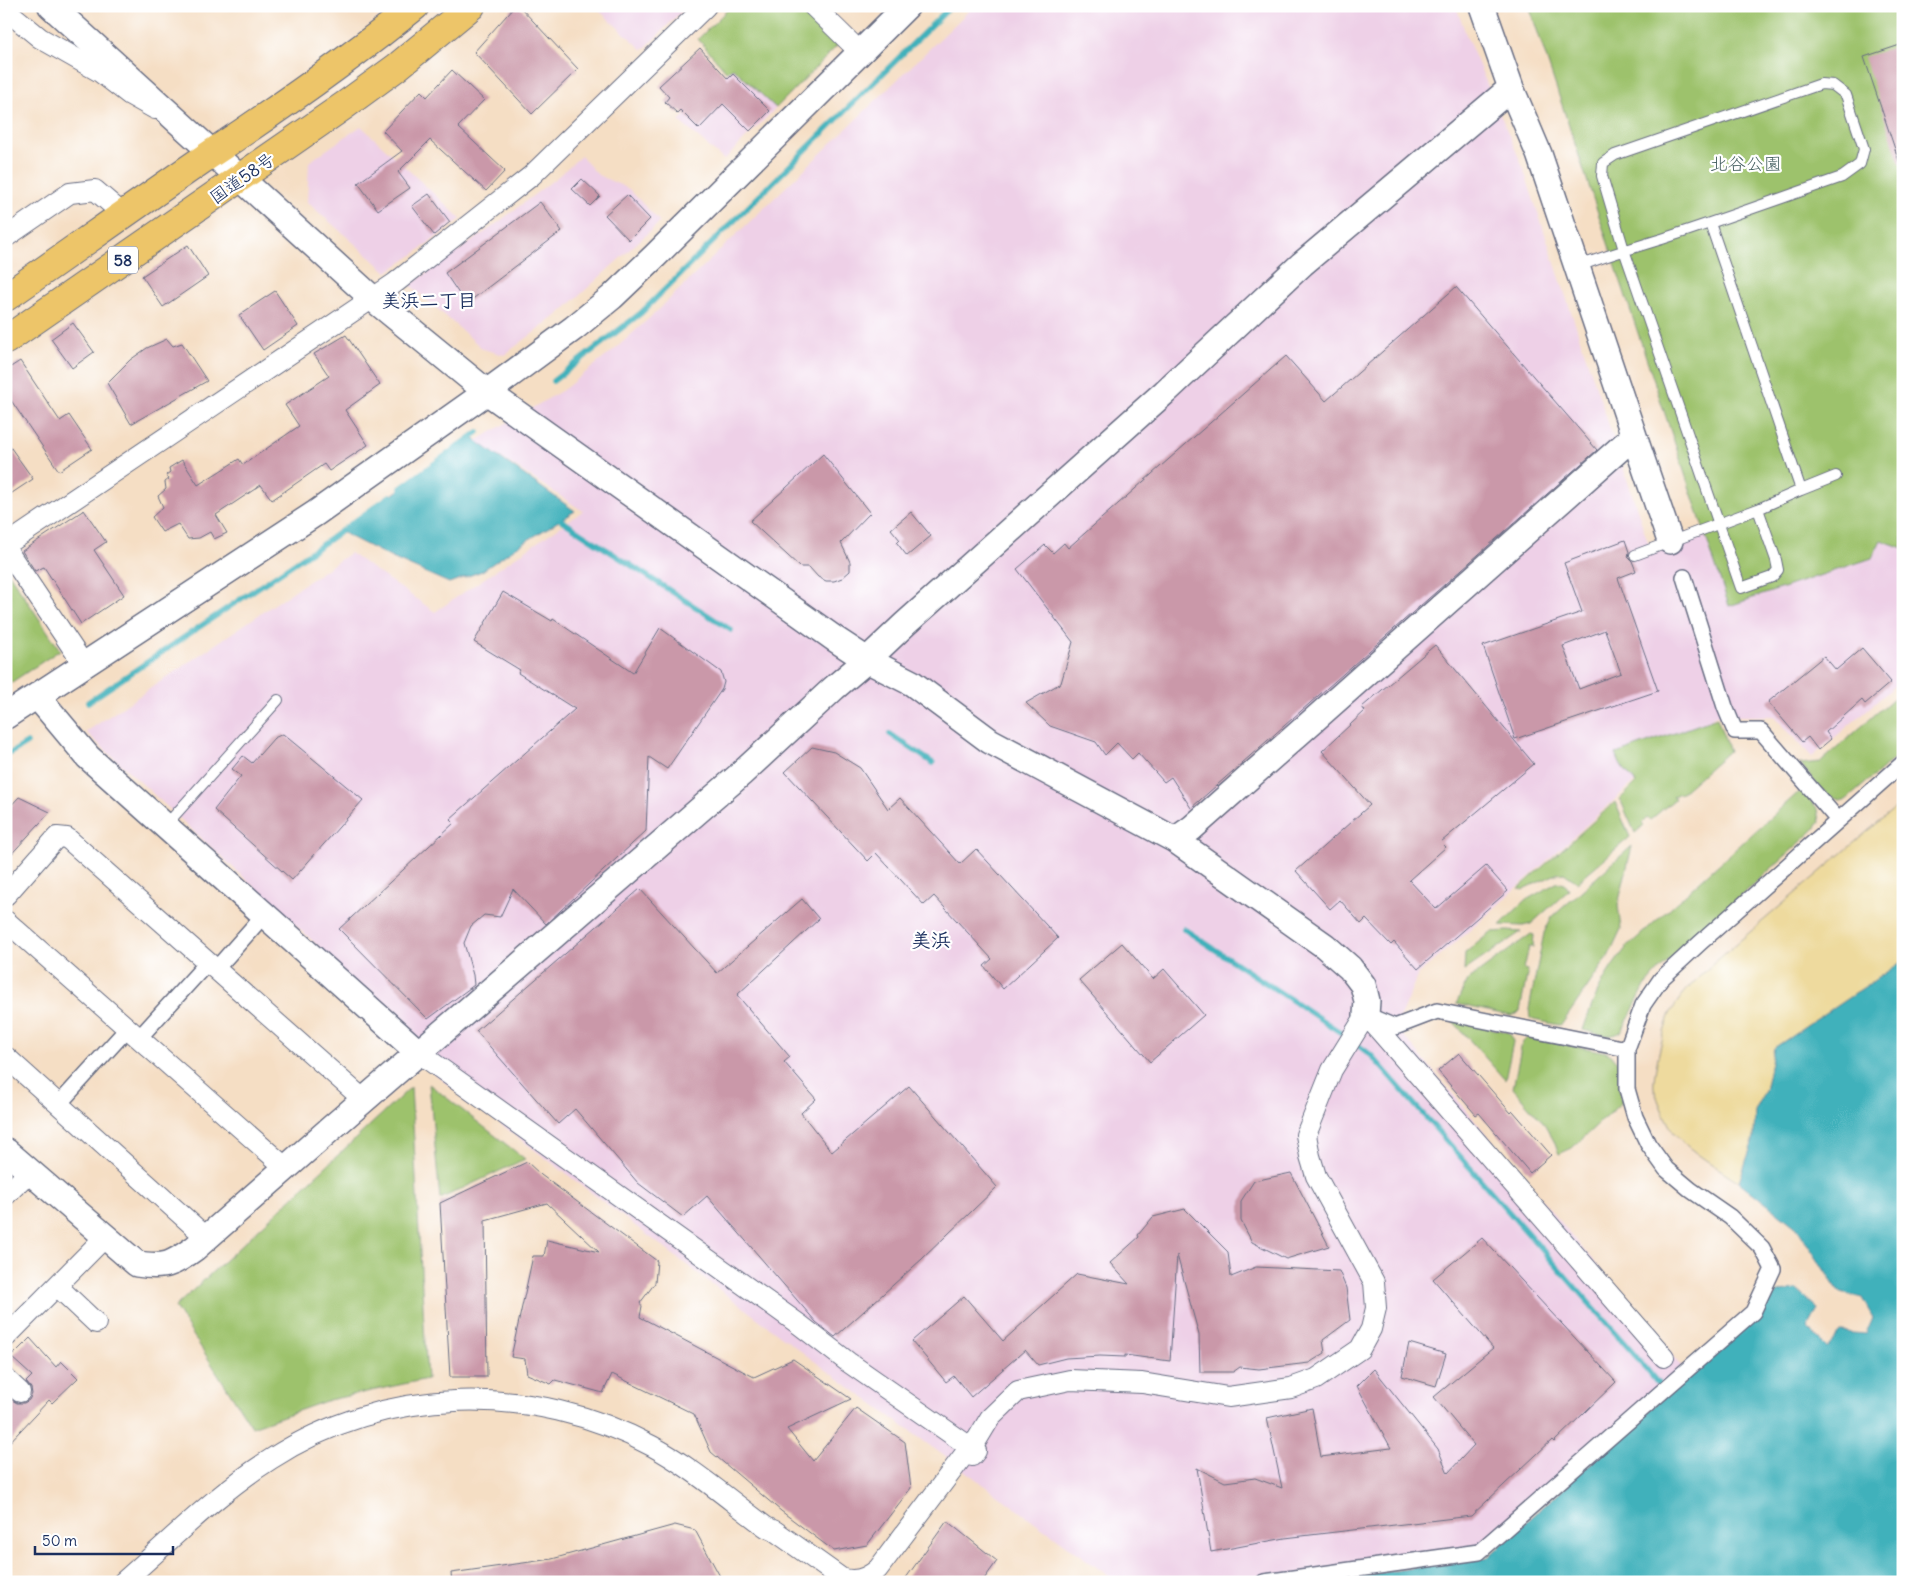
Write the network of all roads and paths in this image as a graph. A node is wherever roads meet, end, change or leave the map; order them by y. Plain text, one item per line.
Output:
1 (51, 6) edge
2 (415, 6) edge
3 (470, 6) edge
4 (706, 6) edge
5 (813, 6) edge
6 (907, 6) edge
7 (1482, 6) edge
8 (6, 10) edge
9 (861, 53) junction
10 (1511, 88) junction
11 (176, 120) junction
12 (212, 153) junction
13 (239, 179) junction
14 (124, 214) junction
15 (1710, 223) junction
16 (6, 237) edge
17 (1624, 250) junction
18 (1576, 267) junction
19 (6, 297) edge
20 (372, 298) junction
21 (6, 340) edge
22 (487, 392) junction
23 (1634, 436) junction
24 (1836, 476) dead end
25 (1801, 490) junction
26 (1758, 509) junction
27 (1718, 524) junction
28 (1670, 541) junction
29 (6, 547) edge
30 (1635, 555) dead end
31 (1684, 577) dead end
32 (867, 660) junction
33 (84, 665) junction
34 (37, 696) junction
35 (278, 700) dead end
36 (6, 716) edge
37 (1903, 763) edge
38 (1838, 820) junction
39 (166, 826) junction
40 (1175, 840) junction
41 (6, 895) edge
42 (6, 921) edge
43 (255, 925) dead end
44 (212, 966) junction
45 (1366, 1015) junction
46 (134, 1033) junction
47 (1627, 1049) junction
48 (419, 1053) junction
49 (6, 1057) edge
50 (364, 1100) junction
51 (59, 1104) junction
52 (6, 1151) edge
53 (286, 1168) junction
54 (30, 1171) junction
55 (6, 1195) edge
56 (105, 1237) junction
57 (206, 1238) junction
58 (57, 1286) junction
59 (96, 1323) dead end
60 (6, 1337) edge
61 (1664, 1357) dead end
62 (973, 1449) junction
63 (766, 1526) junction
64 (123, 1582) edge
65 (830, 1582) edge
66 (878, 1582) edge
67 (1264, 1582) edge

1 - 11 street
2 - 12 highway, 国道58号 / 58
3 - 13 highway, 国道58号 / 58
4 - 20 street
5 - 9 street
6 - 9 street
7 - 10 street
8 - 11 street
9 - 22 street
10 - 18 street
10 - 32 street
11 - 12 street
12 - 13 street
12 - 14 highway, 国道58号 / 58
13 - 20 street
13 - 21 highway, 国道58号 / 58
14 - 16 street
14 - 19 highway, 国道58号 / 58
15 - 17 lane
15 - 17 lane
15 - 25 lane
17 - 18 lane
17 - 27 lane
18 - 23 street
20 - 22 street
20 - 29 street
22 - 32 street
22 - 33 street
23 - 28 street
23 - 40 street
24 - 25 lane
25 - 26 lane
26 - 27 lane
26 - 27 lane
27 - 28 lane
28 - 30 lane
29 - 33 street
31 - 38 street
32 - 40 street
32 - 48 street
33 - 34 street
34 - 36 street
34 - 39 street
35 - 39 lane
37 - 38 street
38 - 47 street
39 - 48 street
40 - 45 street
41 - 44 street
42 - 46 street
43 - 44 street
44 - 46 street
44 - 50 street
45 - 47 street
45 - 61 street
45 - 62 street
46 - 51 street
46 - 53 street
47 - 67 street
48 - 50 street
48 - 62 street
49 - 51 street
50 - 53 street
51 - 57 street
52 - 54 street
53 - 57 street
54 - 55 street
54 - 56 street
56 - 57 street
56 - 58 street
58 - 59 street
58 - 60 street
62 - 63 street
62 - 66 street
63 - 64 street
63 - 65 street

